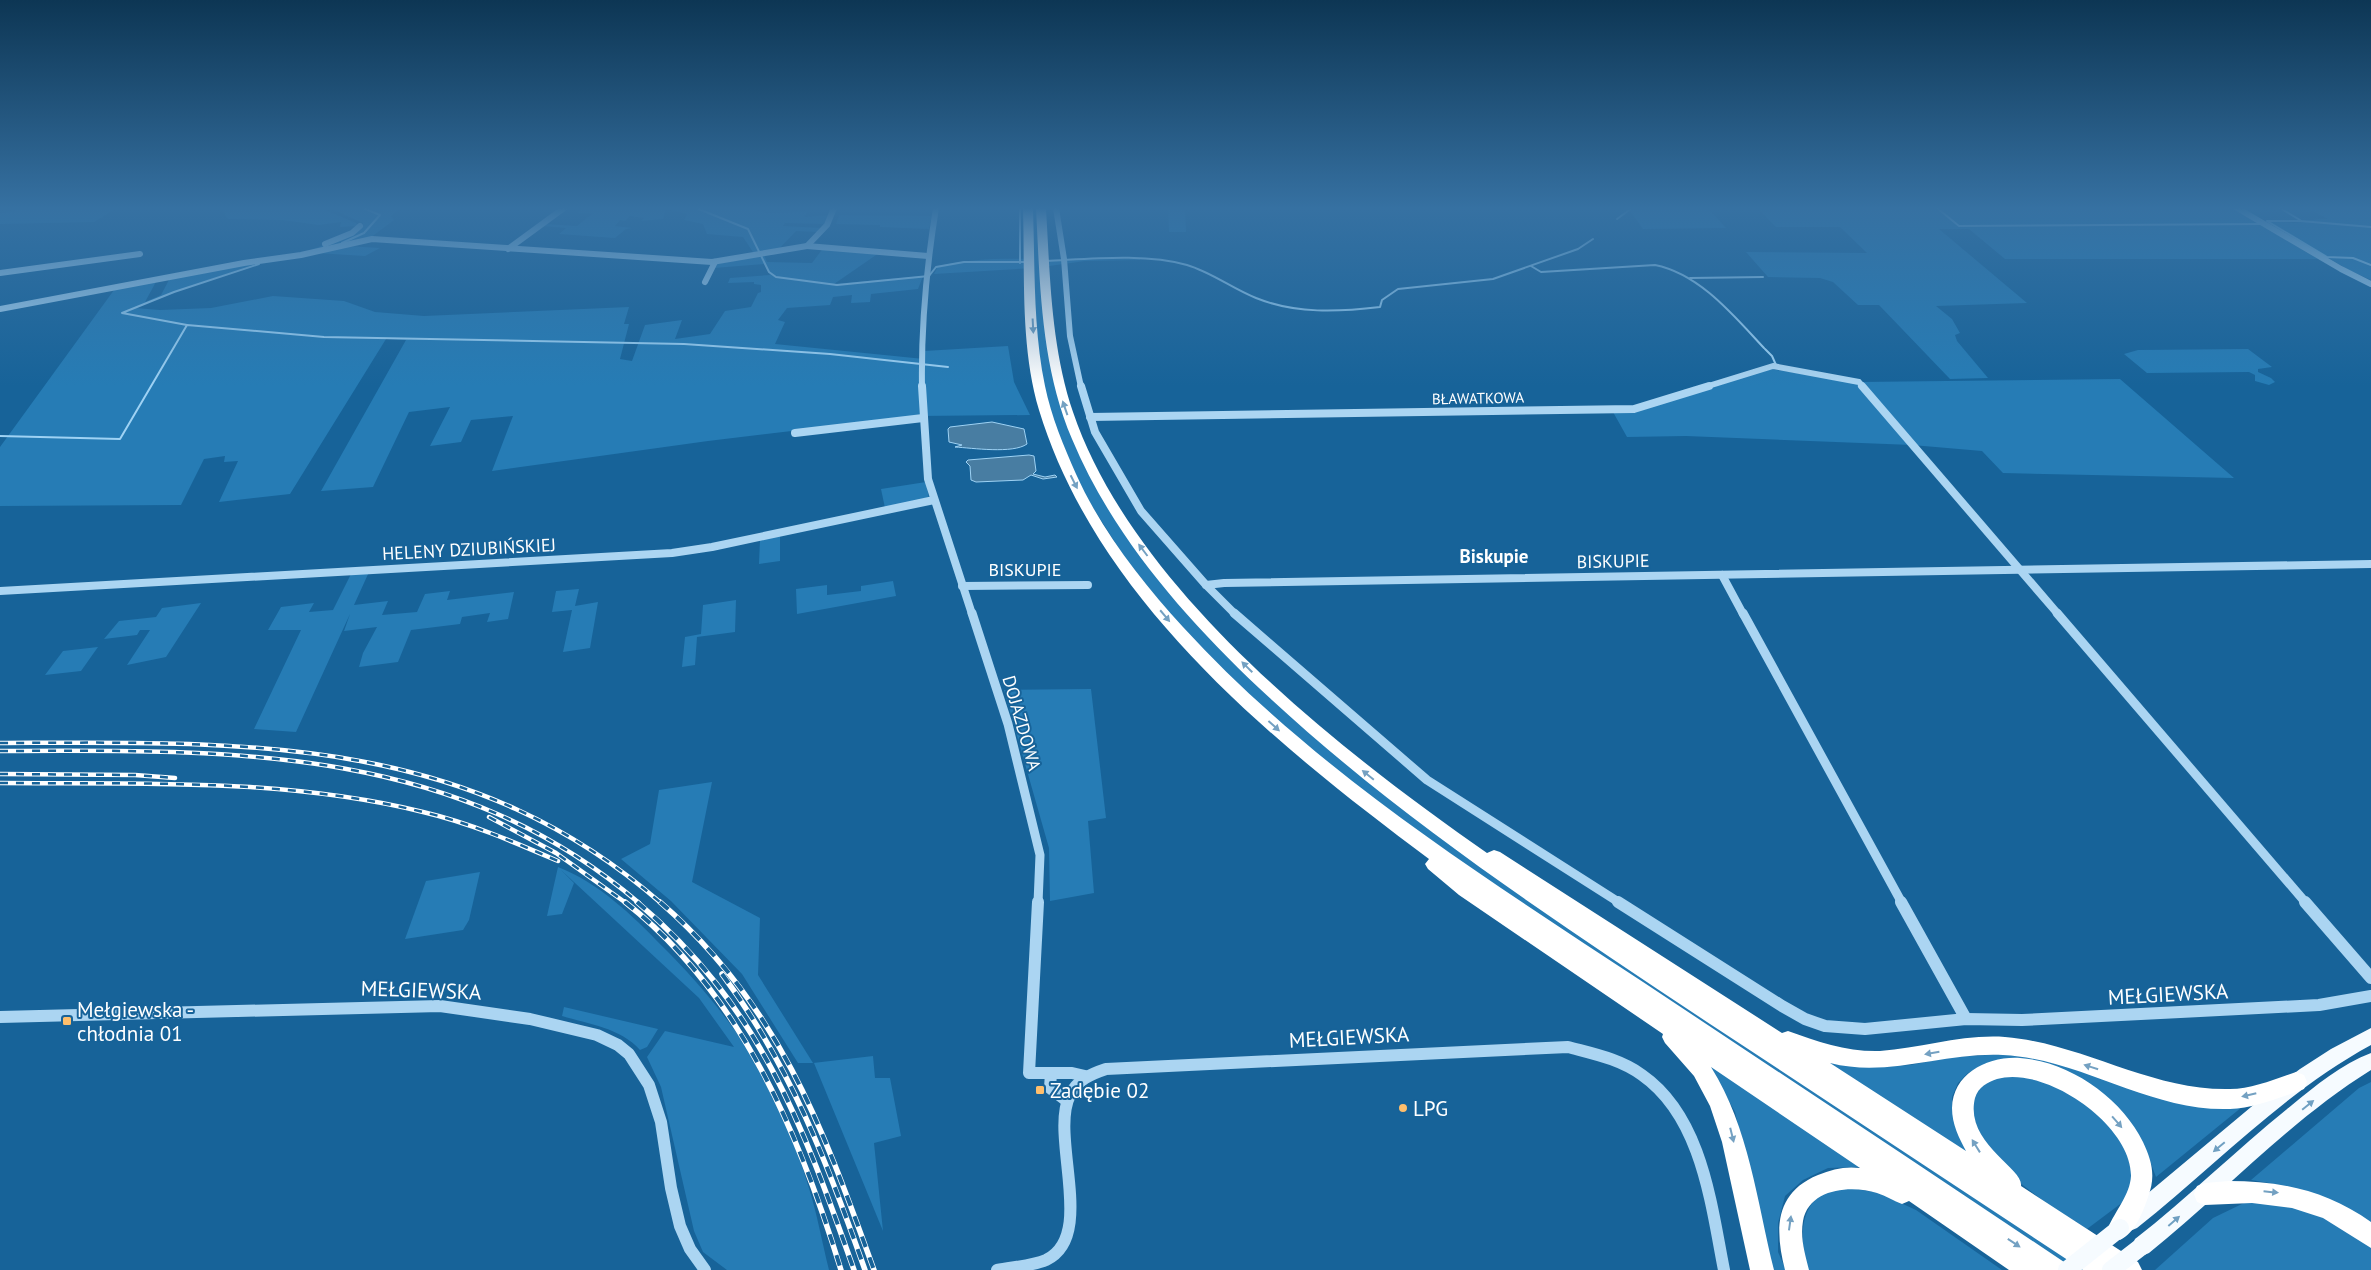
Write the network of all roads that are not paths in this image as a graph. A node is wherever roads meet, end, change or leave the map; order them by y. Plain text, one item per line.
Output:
1 (42, 267) edge
2 (225, 267) edge
3 (712, 267) edge
4 (927, 267) edge
5 (1035, 267) edge
6 (1040, 267) edge
7 (1065, 267) edge
8 (2341, 267) edge
9 (0, 273) edge
10 (926, 276) joint
11 (1038, 276) junction
12 (704, 282) dead end
13 (2371, 284) edge
14 (0, 309) edge
15 (921, 364) joint
16 (1090, 417) junction
17 (924, 418) junction
18 (795, 433) dead end
19 (934, 500) junction
20 (2371, 564) edge
21 (2022, 571) junction
22 (1722, 575) junction
23 (1088, 585) dead end
24 (1206, 585) junction
25 (962, 586) junction
26 (0, 591) edge
27 (1338, 781) junction
28 (1407, 805) junction
29 (2371, 978) edge
30 (1598, 979) junction
31 (2371, 996) edge
32 (0, 1017) edge
33 (1966, 1019) junction
34 (1744, 1020) junction
35 (2371, 1036) edge
36 (2371, 1061) edge
37 (1051, 1074) junction
38 (1085, 1076) junction
39 (2296, 1082) junction
40 (1067, 1101) junction
41 (2205, 1194) junction
42 (1968, 1228) junction
43 (2120, 1228) junction
44 (2077, 1236) junction
45 (2371, 1236) edge
46 (705, 1270) edge
47 (997, 1270) edge
48 (1724, 1270) edge
49 (1762, 1270) edge
50 (1797, 1270) edge
51 (2030, 1270) edge
52 (2056, 1270) edge
53 (2067, 1270) edge
54 (2104, 1270) edge
55 (2111, 1270) edge
56 (2130, 1270) edge

1 - 9 street
2 - 14 street
3 - 12 street
4 - 10 street
5 - 11 highway
6 - 11 highway
7 - 16 street, MEŁGIEWSKA
8 - 13 street
10 - 15 street
11 -> 27 highway
28 -> 11 highway
15 - 17 street, DOJAZDOWA
16 - 21 street, BŁAWATKOWA
16 - 24 street, MEŁGIEWSKA
17 - 18 street
17 - 19 street, DOJAZDOWA
19 - 25 street, DOJAZDOWA
19 - 26 street, HELENY DZIUBIŃSKIEJ
20 - 21 street, BISKUPIE
21 - 22 street, BISKUPIE
21 - 29 street
22 - 24 street, BISKUPIE
22 - 33 street
23 - 25 street, BISKUPIE
24 - 33 street, MEŁGIEWSKA
25 - 37 street, DOJAZDOWA
27 - 30 highway
27 -> 52 highway
28 - 34 highway
28 - 54 highway
30 - 42 highway
30 -> 49 highway
31 - 33 street, MEŁGIEWSKA
32 - 46 street, MEŁGIEWSKA
39 -> 34 highway
34 - 44 highway
35 - 39 main road
41 -> 36 main road
37 - 38 street
37 - 40 street
38 - 40 street
38 - 48 street, MEŁGIEWSKA
39 -> 43 main road
40 - 47 street
41 -> 45 highway
55 -> 41 main road, bridge
50 -> 42 highway
42 - 51 highway
44 -> 43 highway
43 - 53 main road, bridge
44 - 56 highway

